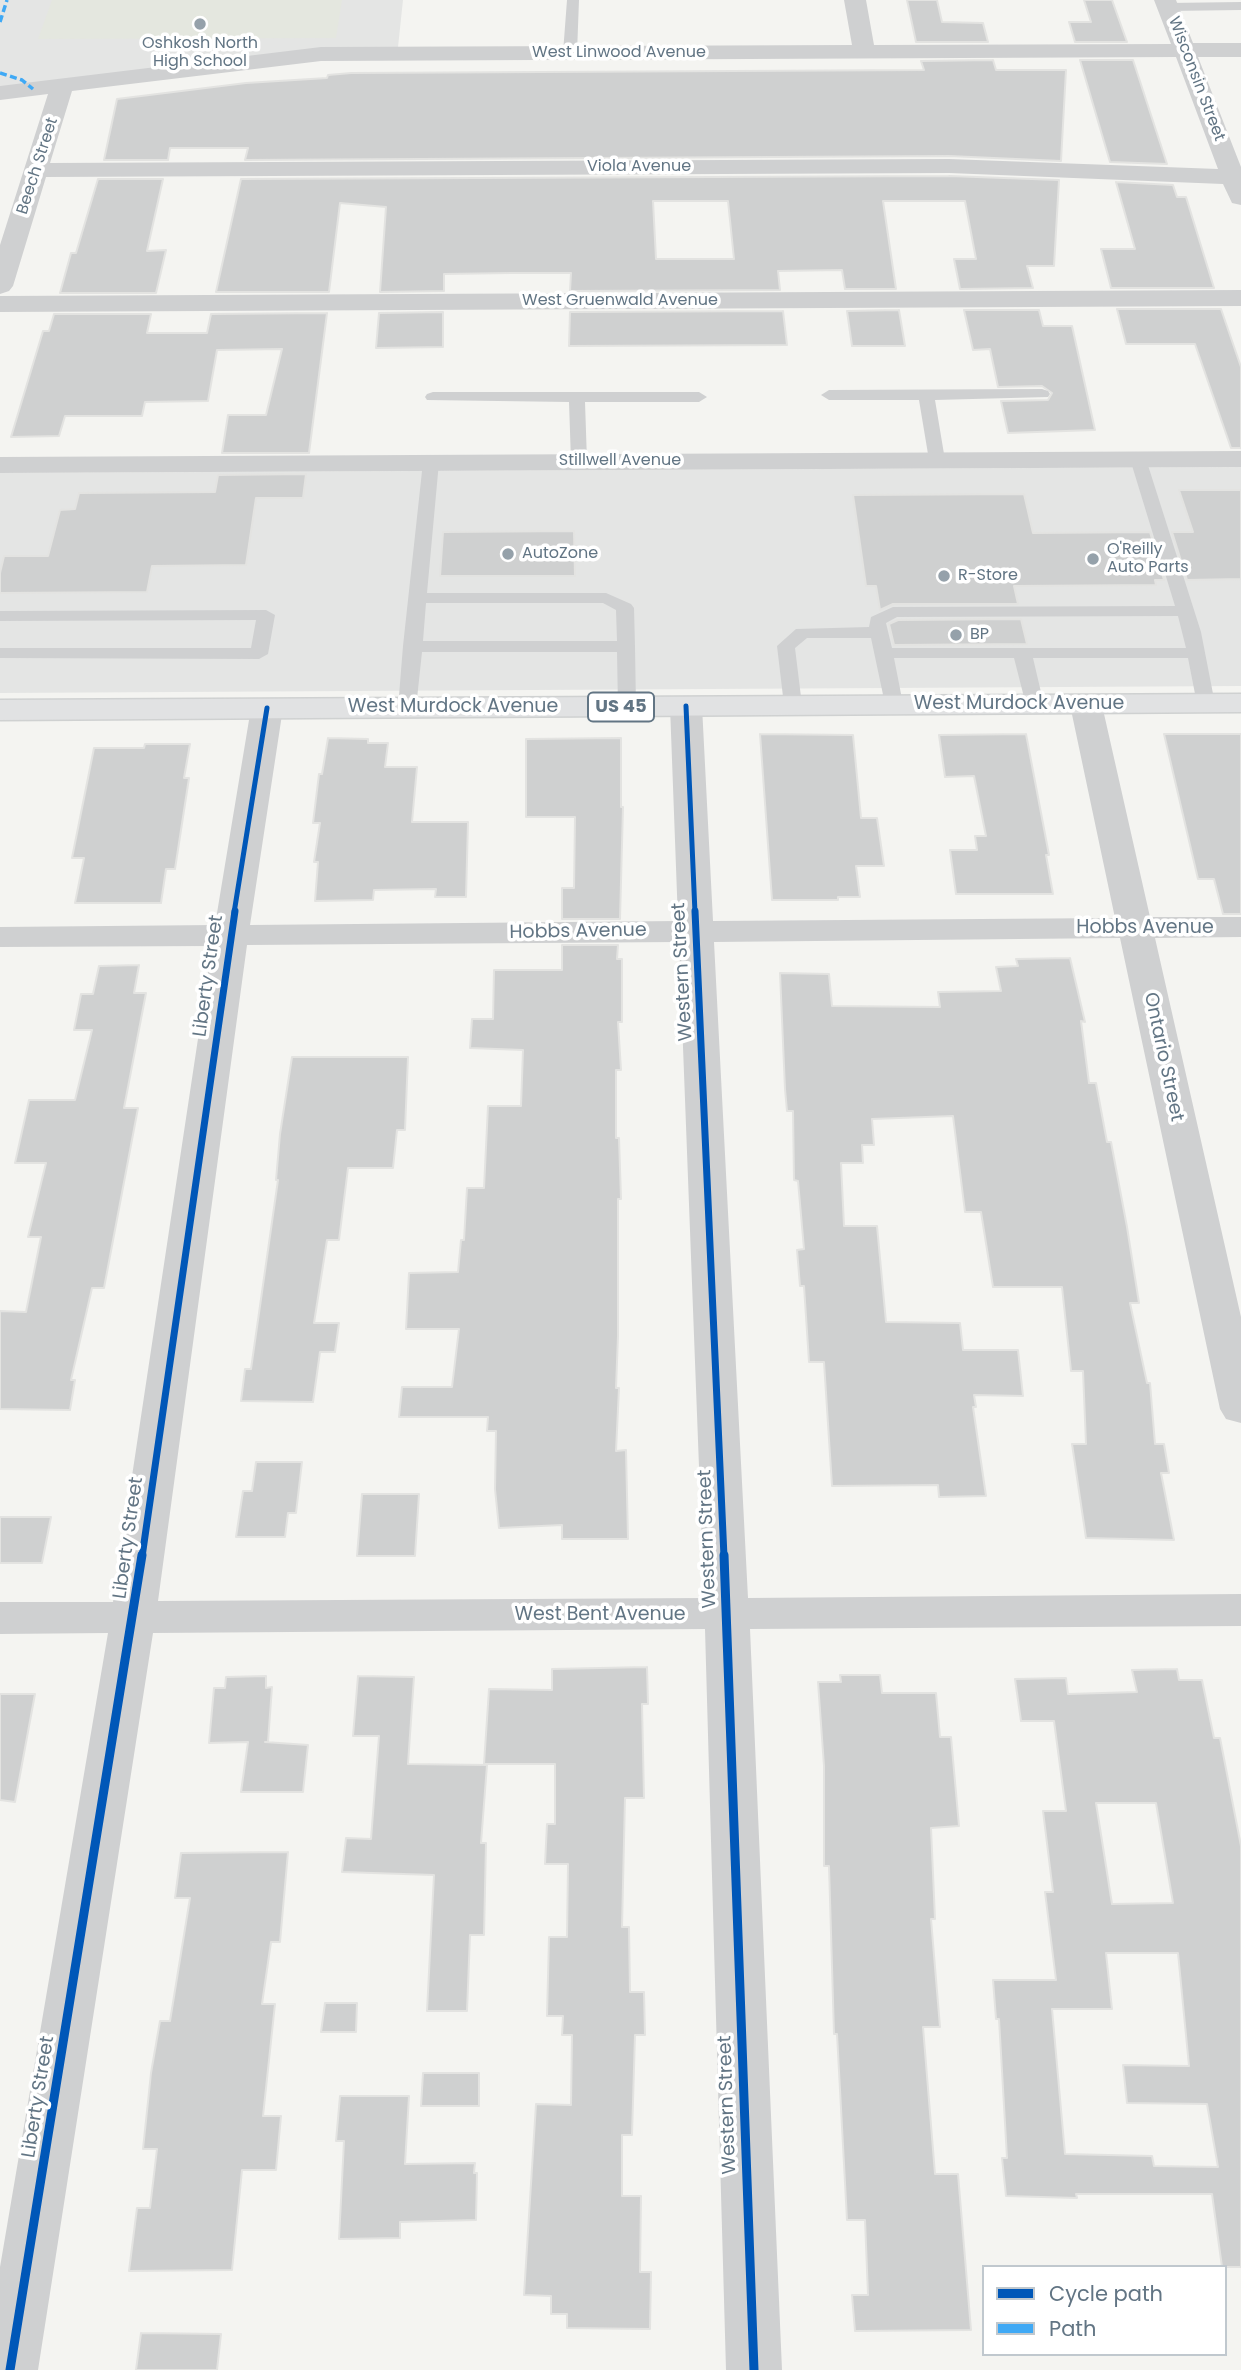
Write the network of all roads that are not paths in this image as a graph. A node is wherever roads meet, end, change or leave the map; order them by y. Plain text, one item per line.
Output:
1 (573, 0) edge
2 (855, 0) edge
3 (1167, 3) edge
4 (1241, 6) edge
5 (1184, 50) junction
6 (1241, 50) edge
7 (864, 52) junction
8 (570, 53) junction
9 (62, 86) junction
10 (0, 93) edge
11 (37, 170) junction
12 (1238, 184) edge
13 (0, 286) edge
14 (1241, 298) edge
15 (0, 304) edge
16 (1042, 394) dead end
17 (829, 395) dead end
18 (926, 395) junction
19 (433, 397) dead end
20 (578, 397) junction
21 (699, 397) dead end
22 (1241, 458) edge
23 (1138, 459) junction
24 (937, 460) junction
25 (579, 461) junction
26 (431, 462) junction
27 (0, 465) edge
28 (417, 598) junction
29 (1185, 611) junction
30 (0, 615) edge
31 (879, 632) junction
32 (412, 646) junction
33 (626, 647) junction
34 (0, 653) edge
35 (884, 653) junction
36 (1022, 653) junction
37 (1196, 653) junction
38 (894, 704) junction
39 (1206, 704) junction
40 (1241, 704) edge
41 (793, 705) junction
42 (1035, 705) junction
43 (1086, 705) junction
44 (627, 706) junction
45 (686, 706) junction
46 (267, 708) junction
47 (407, 708) junction
48 (0, 710) edge
49 (1241, 927) edge
50 (1135, 928) junction
51 (697, 931) junction
52 (231, 935) junction
53 (0, 937) edge
54 (1241, 1409) edge
55 (1241, 1610) edge
56 (727, 1614) junction
57 (0, 1618) edge
58 (133, 1618) junction
59 (10, 2370) edge
60 (754, 2370) edge

1 - 8 lane
2 - 7 street
3 - 4 lane
3 - 5 street, Wisconsin Street
5 - 6 street, West Linwood Avenue
5 - 7 street, West Linwood Avenue
5 - 12 street, Wisconsin Street
7 - 8 street, West Linwood Avenue
8 - 9 street, West Linwood Avenue
9 - 10 street, West Linwood Avenue
9 - 11 street, Beech Street
11 - 12 street, Viola Avenue
11 - 13 street, Beech Street
14 - 15 street, West Gruenwald Avenue
16 - 18 lane
17 - 18 lane
18 - 24 lane
19 - 20 lane
20 - 21 lane
20 - 25 lane
22 - 23 street, Stillwell Avenue
23 - 24 street, Stillwell Avenue
23 - 29 lane
24 - 25 street, Stillwell Avenue
25 - 26 street, Stillwell Avenue
26 - 27 street, Stillwell Avenue
26 - 28 lane
28 - 32 lane
28 - 33 lane
29 - 31 lane
29 - 37 lane
30 - 34 lane
31 - 35 lane
31 - 41 lane
32 - 33 lane
32 - 47 lane
33 - 44 lane
35 - 36 lane
35 - 38 lane
36 - 37 lane
36 - 42 lane
37 - 39 lane
38 - 41 main road, West Murdock Avenue / US 45
38 - 42 main road, West Murdock Avenue / US 45
39 - 40 main road, West Murdock Avenue / US 45
39 - 43 main road, West Murdock Avenue / US 45
41 - 45 main road, West Murdock Avenue / US 45
42 - 43 main road, West Murdock Avenue / US 45
43 - 50 street, Ontario Street
44 - 45 main road, West Murdock Avenue / US 45
44 - 47 main road, West Murdock Avenue / US 45
45 - 51 street, Western Street
46 - 47 main road, West Murdock Avenue / US 45
46 - 48 main road, West Murdock Avenue / US 45
46 - 52 street, Liberty Street
49 - 50 street, Hobbs Avenue
50 - 51 street, Hobbs Avenue
50 - 54 street, Ontario Street
51 - 52 street, Hobbs Avenue
51 - 56 street, Western Street
52 - 53 street, Hobbs Avenue
52 - 58 street, Liberty Street
55 - 56 street, West Bent Avenue
56 - 58 street, West Bent Avenue
56 - 60 street, Western Street
57 - 58 street, West Bent Avenue
58 - 59 street, Liberty Street

